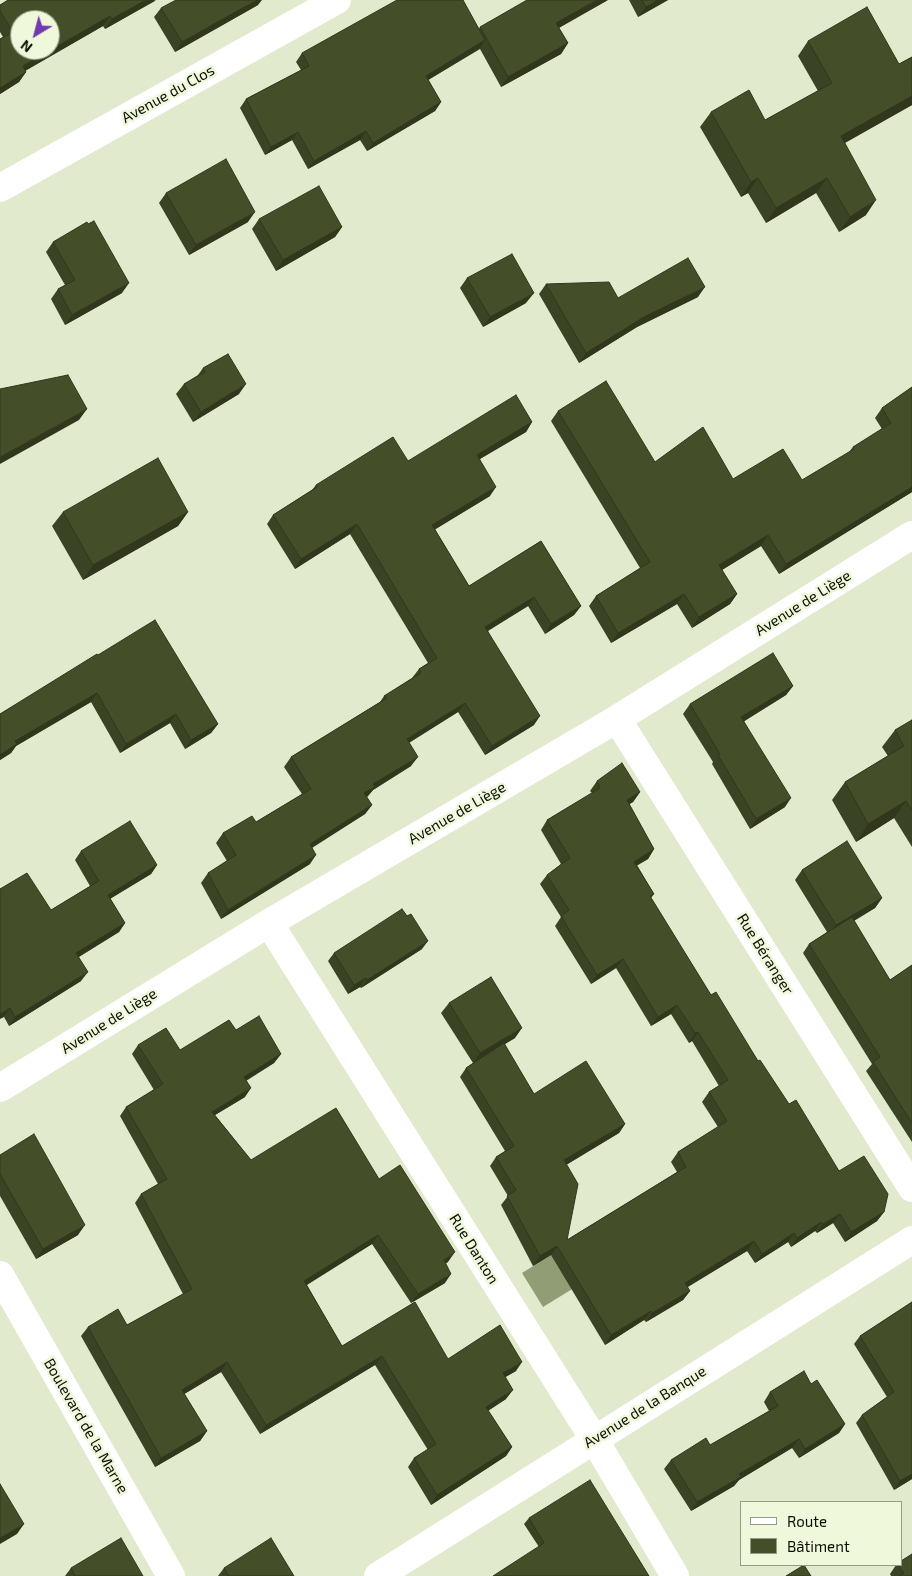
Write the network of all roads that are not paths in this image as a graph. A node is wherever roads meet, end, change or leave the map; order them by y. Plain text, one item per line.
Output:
1 (336, 0) edge
2 (0, 188) edge
3 (912, 535) edge
4 (617, 719) junction
5 (269, 923) junction
6 (0, 1088) edge
7 (912, 1188) edge
8 (912, 1240) edge
9 (0, 1276) edge
10 (594, 1439) junction
11 (171, 1576) edge
12 (378, 1576) edge
13 (675, 1576) edge

1 - 2 street, Avenue du Clos
3 - 4 street, Avenue de Liège
4 - 5 street, Avenue de Liège
4 - 7 street, Rue Béranger
5 - 6 street, Avenue de Liège
5 - 10 street, Rue Danton
8 - 10 street, Avenue de la Banque
9 - 11 street, Boulevard de la Marne
10 - 12 street, Avenue de la Banque
10 - 13 street, Rue Danton

